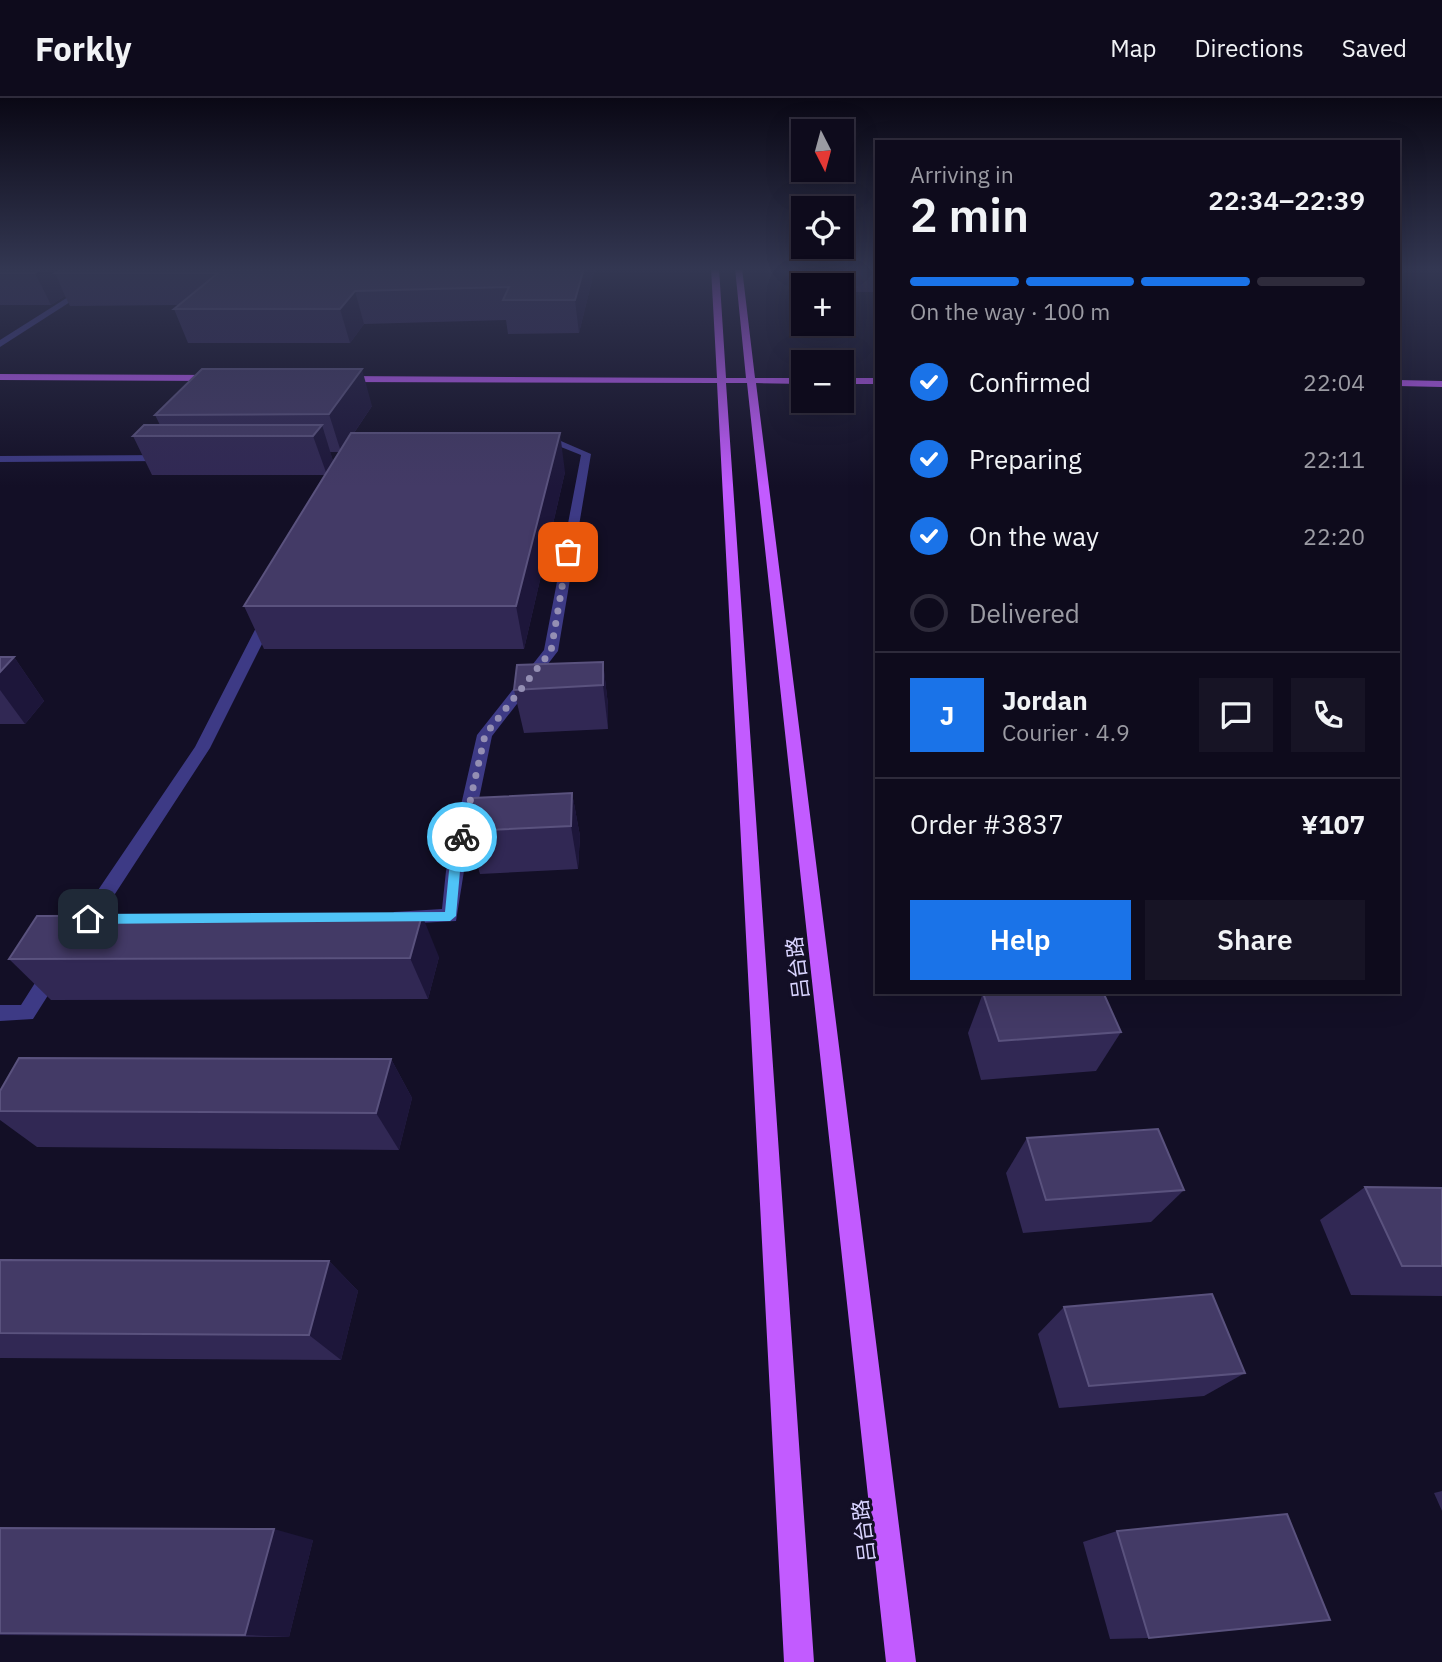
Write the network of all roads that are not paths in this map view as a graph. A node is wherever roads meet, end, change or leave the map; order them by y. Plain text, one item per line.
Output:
1 (720, 341) edge
2 (746, 341) edge
3 (0, 377) edge
4 (220, 378) edge
5 (332, 379) edge
6 (723, 380) junction
7 (751, 381) junction
8 (791, 381) edge
9 (854, 381) edge
10 (875, 381) edge
11 (1400, 383) edge
12 (1442, 384) edge
13 (529, 435) edge
14 (177, 458) edge
15 (0, 459) edge
16 (274, 605) edge
17 (381, 917) edge
18 (0, 1013) edge
19 (799, 1662) edge
20 (901, 1662) edge

1 - 6 main road, 吕台路
2 - 7 main road, 吕台路
3 - 4 main road
5 - 6 main road
6 - 7 main road
6 - 19 main road, 吕台路
7 - 8 main road
7 - 20 main road, 吕台路
9 - 10 main road
11 - 12 main road
13 - 17 street
14 - 15 street
16 - 18 street

